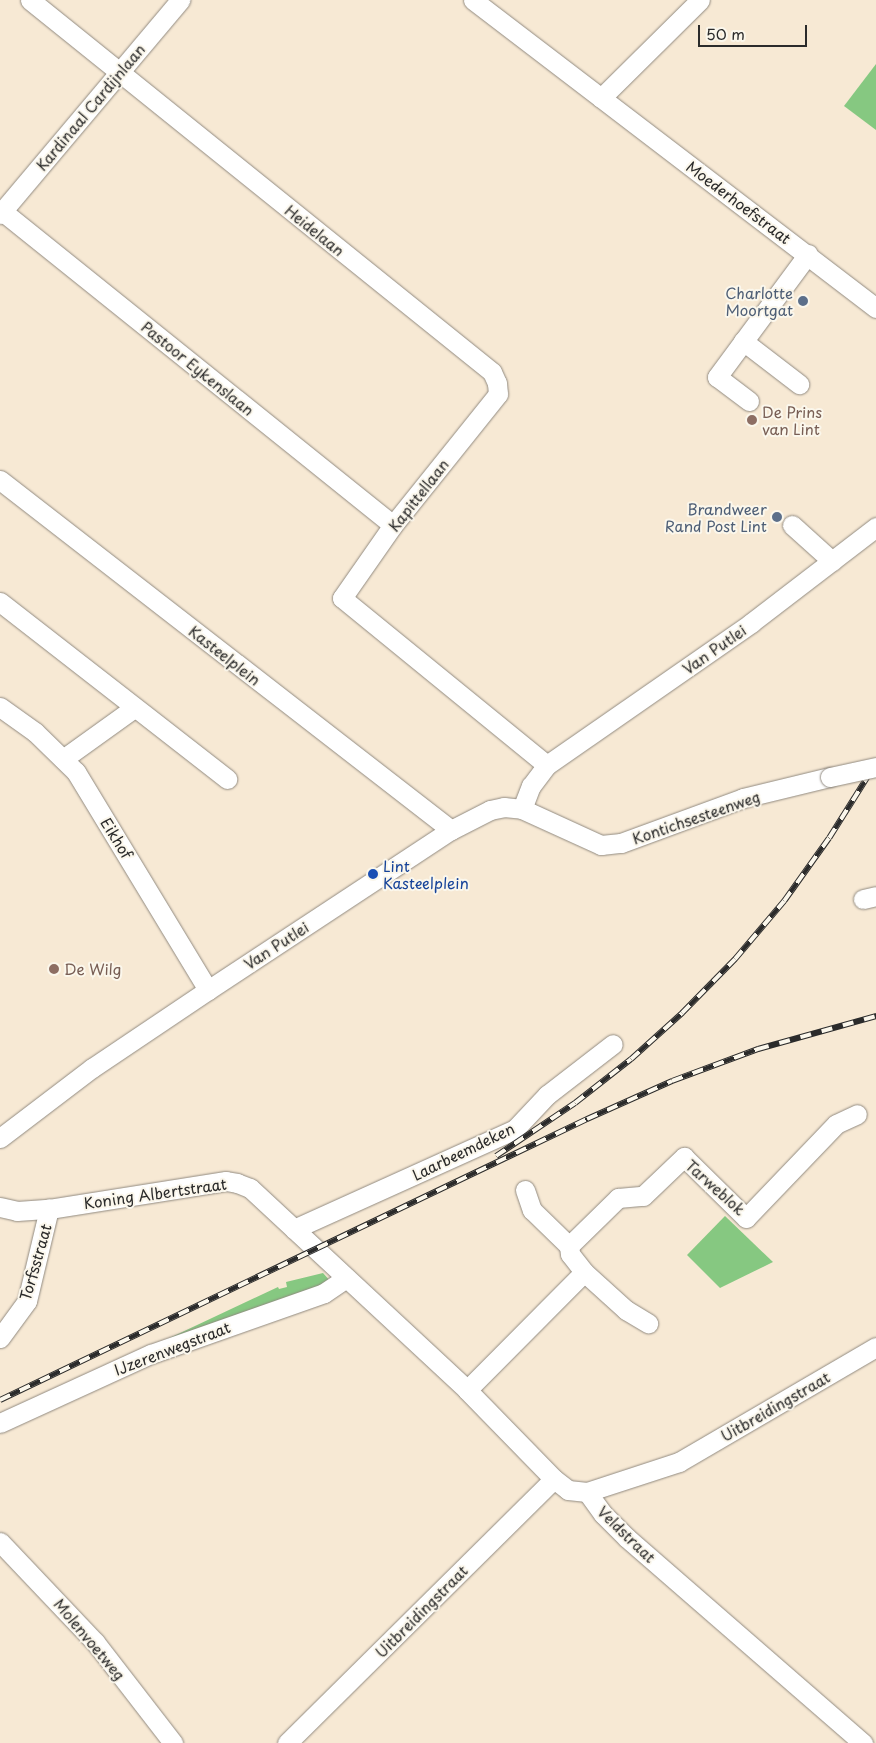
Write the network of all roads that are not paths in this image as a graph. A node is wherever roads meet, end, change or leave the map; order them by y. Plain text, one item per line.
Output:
1 (30, 0) edge
2 (180, 0) edge
3 (473, 0) edge
4 (700, 0) edge
5 (120, 73) junction
6 (601, 98) junction
7 (1, 212) edge
8 (808, 254) junction
9 (876, 308) edge
10 (743, 341) junction
11 (799, 384) dead end
12 (498, 394) joint
13 (749, 401) dead end
14 (0, 480) edge
15 (393, 525) junction
16 (792, 525) dead end
17 (876, 527) edge
18 (832, 561) junction
19 (0, 602) edge
20 (0, 707) edge
21 (134, 708) junction
22 (63, 759) junction
23 (547, 765) junction
24 (876, 767) edge
25 (227, 779) dead end
26 (522, 809) junction
27 (451, 830) junction
28 (208, 990) junction
29 (613, 1044) dead end
30 (858, 1114) dead end
31 (0, 1138) edge
32 (524, 1190) dead end
33 (0, 1207) edge
34 (50, 1209) junction
35 (294, 1229) junction
36 (569, 1246) junction
37 (330, 1264) joint
38 (584, 1272) junction
39 (346, 1278) junction
40 (648, 1323) dead end
41 (0, 1338) edge
42 (876, 1347) edge
43 (467, 1390) junction
44 (0, 1423) edge
45 (554, 1479) junction
46 (587, 1492) junction
47 (0, 1542) edge
48 (173, 1743) edge
49 (287, 1743) edge
50 (863, 1743) edge

1 - 5 street, Heidelaan
2 - 5 street, Kardinaal Cardijnlaan
3 - 6 street, Moederhoefstraat
4 - 6 street
5 - 7 street, Kardinaal Cardijnlaan
5 - 12 street, Heidelaan
6 - 8 street, Moederhoefstraat
7 - 15 street, Pastoor Eykenslaan
8 - 9 street, Moederhoefstraat
8 - 10 street
10 - 11 street
10 - 13 street
12 - 15 street, Kapittellaan
14 - 27 street, Kasteelplein
15 - 23 street, Kapittellaan
16 - 18 street
17 - 18 street, Van Putlei
18 - 23 street, Van Putlei
19 - 21 street
20 - 22 street, Eikhof
21 - 22 street
21 - 25 street
22 - 28 street, Eikhof
23 - 26 street, Van Putlei
24 - 26 street, Kontichsesteenweg, bridge
26 - 27 street, Van Putlei
27 - 28 street, Van Putlei
28 - 31 street, Van Putlei
29 - 35 street, Laarbeemdeken
30 - 36 street, Tarweblok
32 - 36 street
33 - 34 street, Koning Albertstraat
34 - 35 street, Koning Albertstraat
34 - 41 street, Torfsstraat
35 - 37 street, Koning Albertstraat
36 - 38 street
37 - 39 street, Veldstraat
38 - 40 street
38 - 43 street
39 - 43 street, Veldstraat
39 - 44 street, IJzerenwegstraat
42 - 46 street, Uitbreidingstraat
43 - 45 street, Veldstraat
45 - 46 street, Veldstraat
45 - 49 street, Uitbreidingstraat
46 - 50 street, Veldstraat
47 - 48 street, Molenvoetweg

